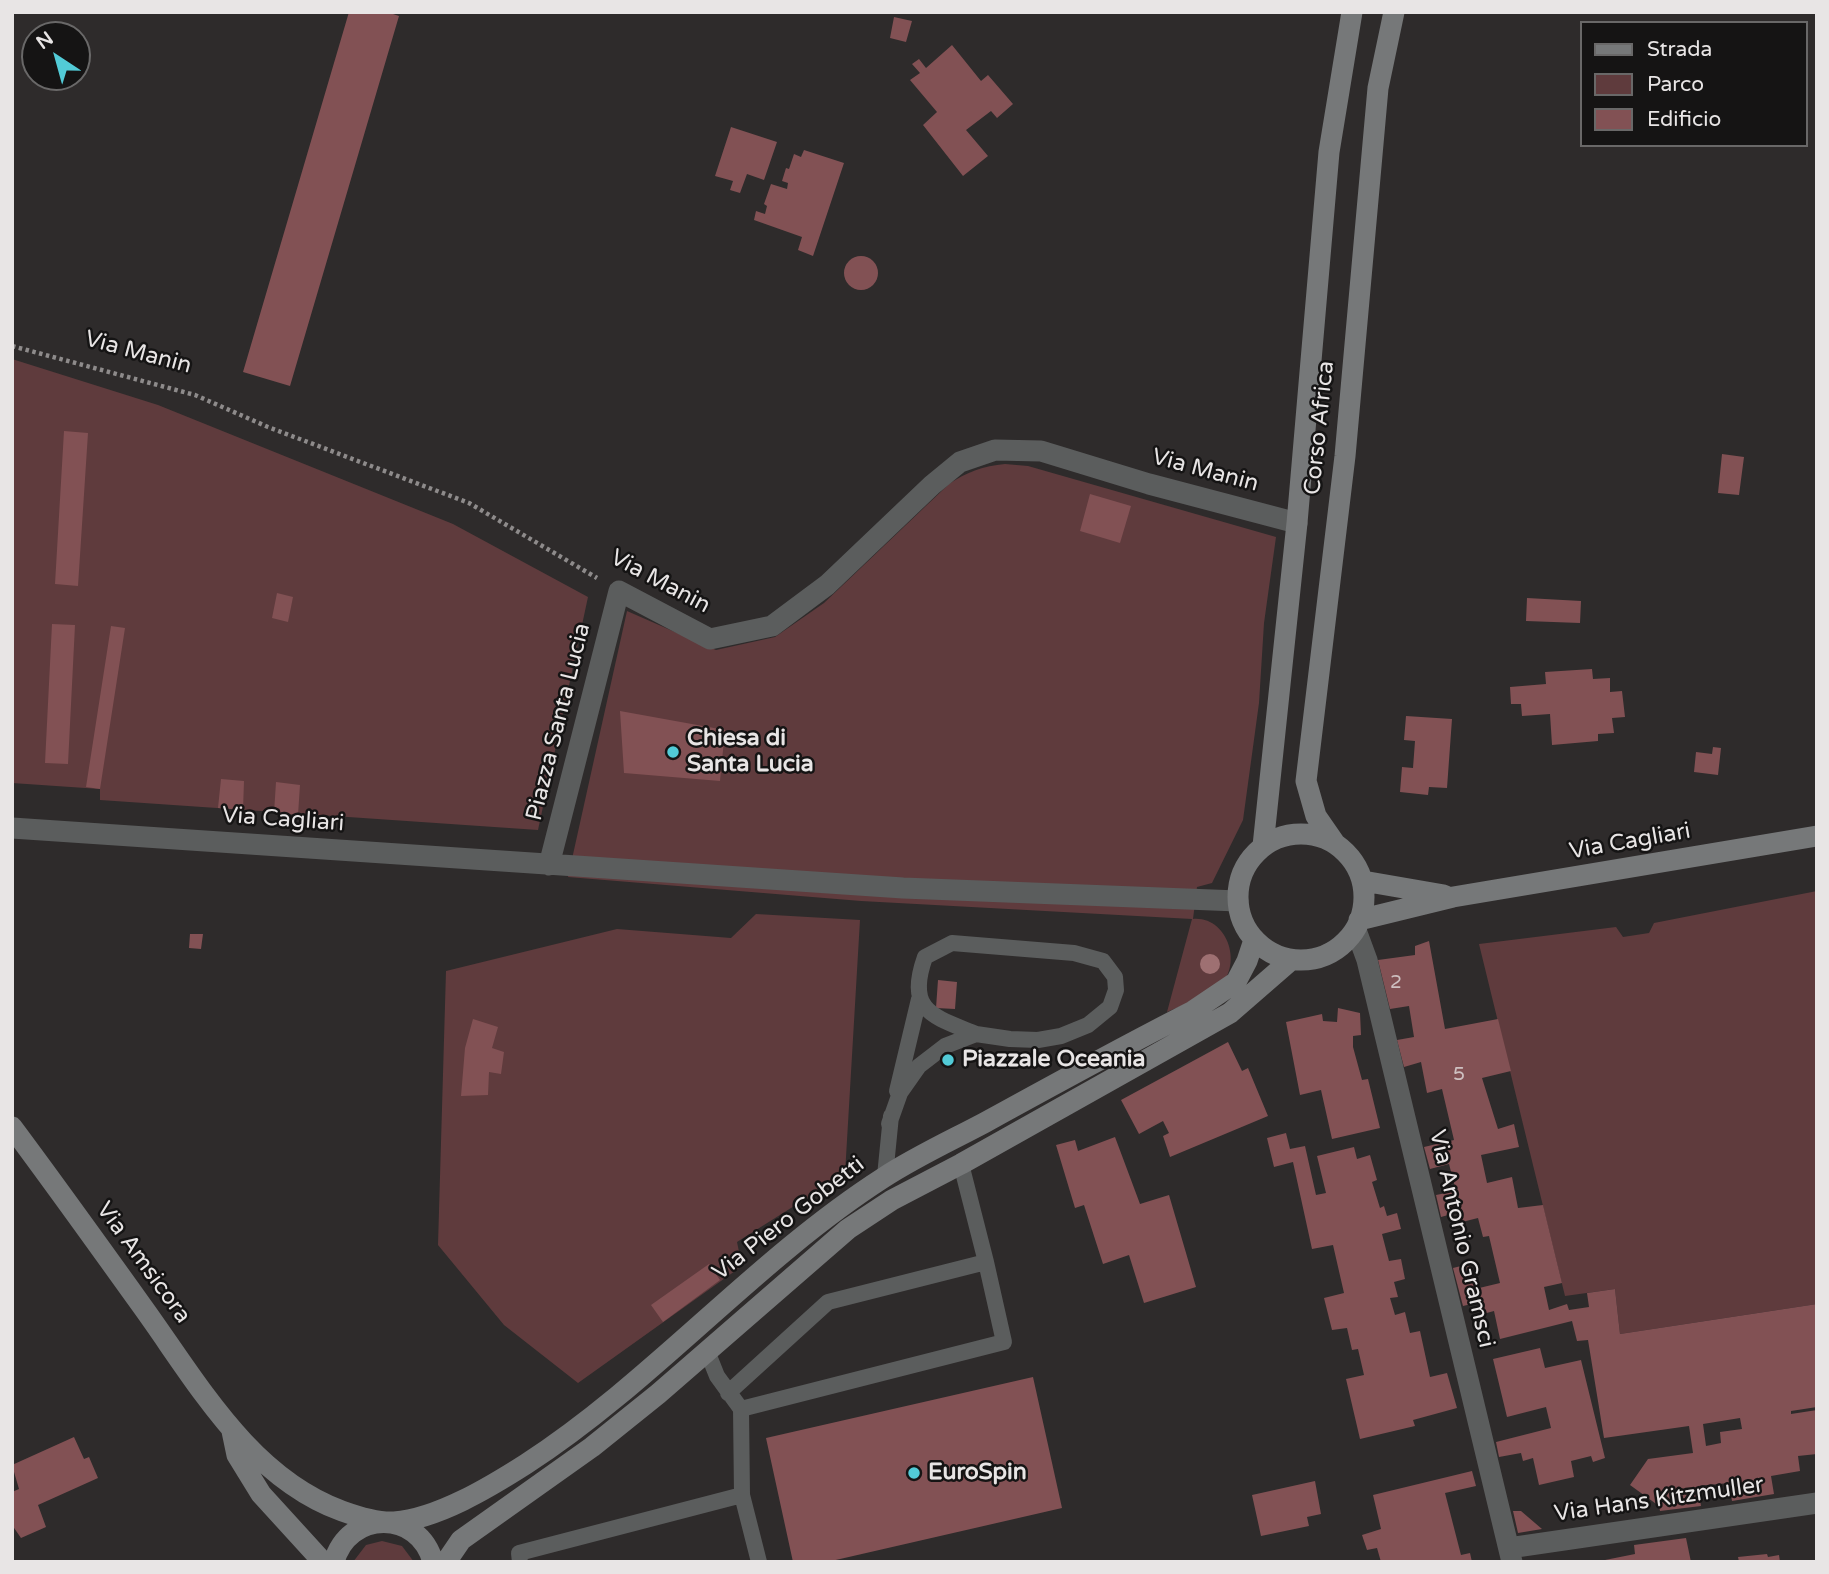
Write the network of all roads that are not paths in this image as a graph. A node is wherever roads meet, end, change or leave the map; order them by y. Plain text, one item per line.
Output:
1 (1352, 12) edge
2 (1394, 12) edge
3 (1297, 523) junction
4 (619, 591) joint
5 (12, 828) edge
6 (1817, 836) edge
7 (1334, 842) junction
8 (1263, 846) junction
9 (549, 865) junction
10 (1363, 881) junction
11 (1453, 897) junction
12 (1238, 901) junction
13 (1358, 925) junction
14 (1254, 940) junction
15 (1291, 960) junction
16 (919, 999) junction
17 (976, 1034) junction
18 (889, 1124) junction
19 (12, 1126) edge
20 (961, 1164) junction
21 (885, 1176) junction
22 (985, 1262) junction
23 (706, 1351) junction
24 (728, 1393) junction
25 (741, 1409) junction
26 (232, 1430) junction
27 (742, 1495) junction
28 (1817, 1503) edge
29 (391, 1523) junction
30 (1510, 1555) edge
31 (323, 1562) edge
32 (334, 1562) edge
33 (433, 1562) edge
34 (446, 1562) edge
35 (520, 1562) edge
36 (759, 1562) edge

1 - 3 main road, Corso Africa
2 - 7 main road, Corso Africa
3 - 4 street, Via Manin
3 - 8 main road, Corso Africa
4 - 9 street, Piazza Santa Lucia
5 - 9 street, Via Cagliari
6 - 11 main road, Via Cagliari
7 - 8 main road
7 - 10 main road
8 - 12 main road
9 - 12 street, Via Cagliari
10 - 11 main road, Via Cagliari
10 - 13 main road
11 - 13 main road, Via Cagliari
12 - 14 main road
13 - 15 main road, Via Cagliari
13 - 30 street, Via Antonio Gramsci
14 - 15 main road
14 - 21 main road, Via Piero Gobetti
15 - 20 main road, Via Piero Gobetti
16 - 17 lane
16 - 17 lane
16 - 18 lane
17 - 18 lane
18 - 21 lane
19 - 26 main road, Via Amsicora
20 - 22 lane
20 - 23 main road, Via Piero Gobetti
21 - 29 main road, Via Piero Gobetti
22 - 24 lane
22 - 25 lane
23 - 24 lane
23 - 34 main road, Via Piero Gobetti
24 - 25 lane
25 - 27 lane
26 - 29 main road, Via Amsicora
26 - 31 main road, Via Amsicora
27 - 35 lane
27 - 36 lane
28 - 30 street, Via Hans Kitzmuller
29 - 32 main road, Via Piero Gobetti
29 - 33 main road, Via Amsicora

